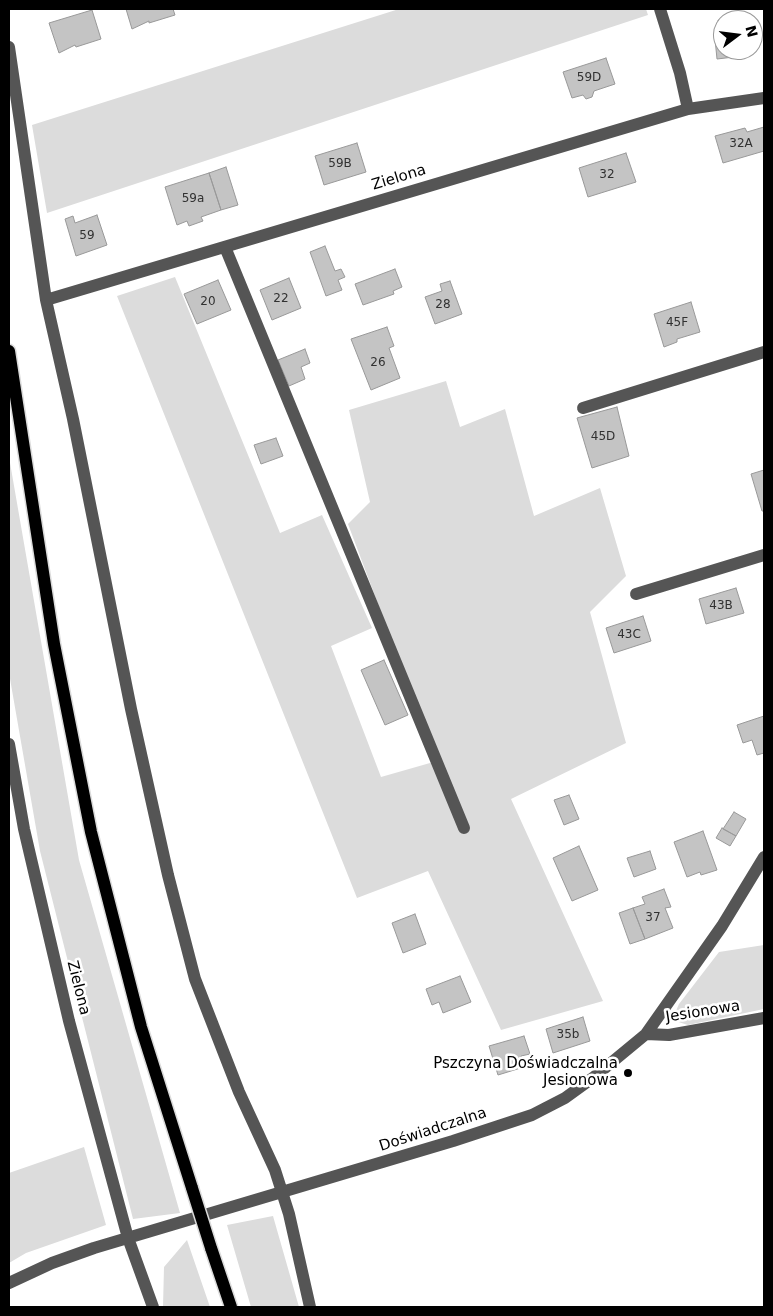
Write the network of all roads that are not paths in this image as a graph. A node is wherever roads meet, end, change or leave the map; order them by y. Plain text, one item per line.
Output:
1 (660, 9) edge
2 (9, 47) edge
3 (764, 98) edge
4 (688, 110) junction
5 (225, 247) junction
6 (46, 300) junction
7 (9, 351) edge
8 (764, 352) edge
9 (583, 408) dead end
10 (764, 555) edge
11 (636, 594) dead end
12 (9, 744) edge
13 (464, 828) dead end
14 (764, 858) edge
15 (764, 1018) edge
16 (646, 1034) junction
17 (283, 1193) junction
18 (128, 1238) junction
19 (9, 1283) edge
20 (153, 1307) edge
21 (231, 1307) edge
22 (310, 1307) edge

1 - 4 street
2 - 6 street
3 - 4 street, Zielona
4 - 5 street, Zielona
5 - 6 street, Zielona
5 - 13 street
6 - 17 street
7 - 21 main road, bridge
8 - 9 street
10 - 11 street
12 - 18 street, Zielona
14 - 16 street, Doświadczalna
15 - 16 street, Jesionowa
16 - 17 street, Doświadczalna
17 - 18 street, Doświadczalna
17 - 22 street
18 - 19 street, Doświadczalna
18 - 20 street, Zielona

